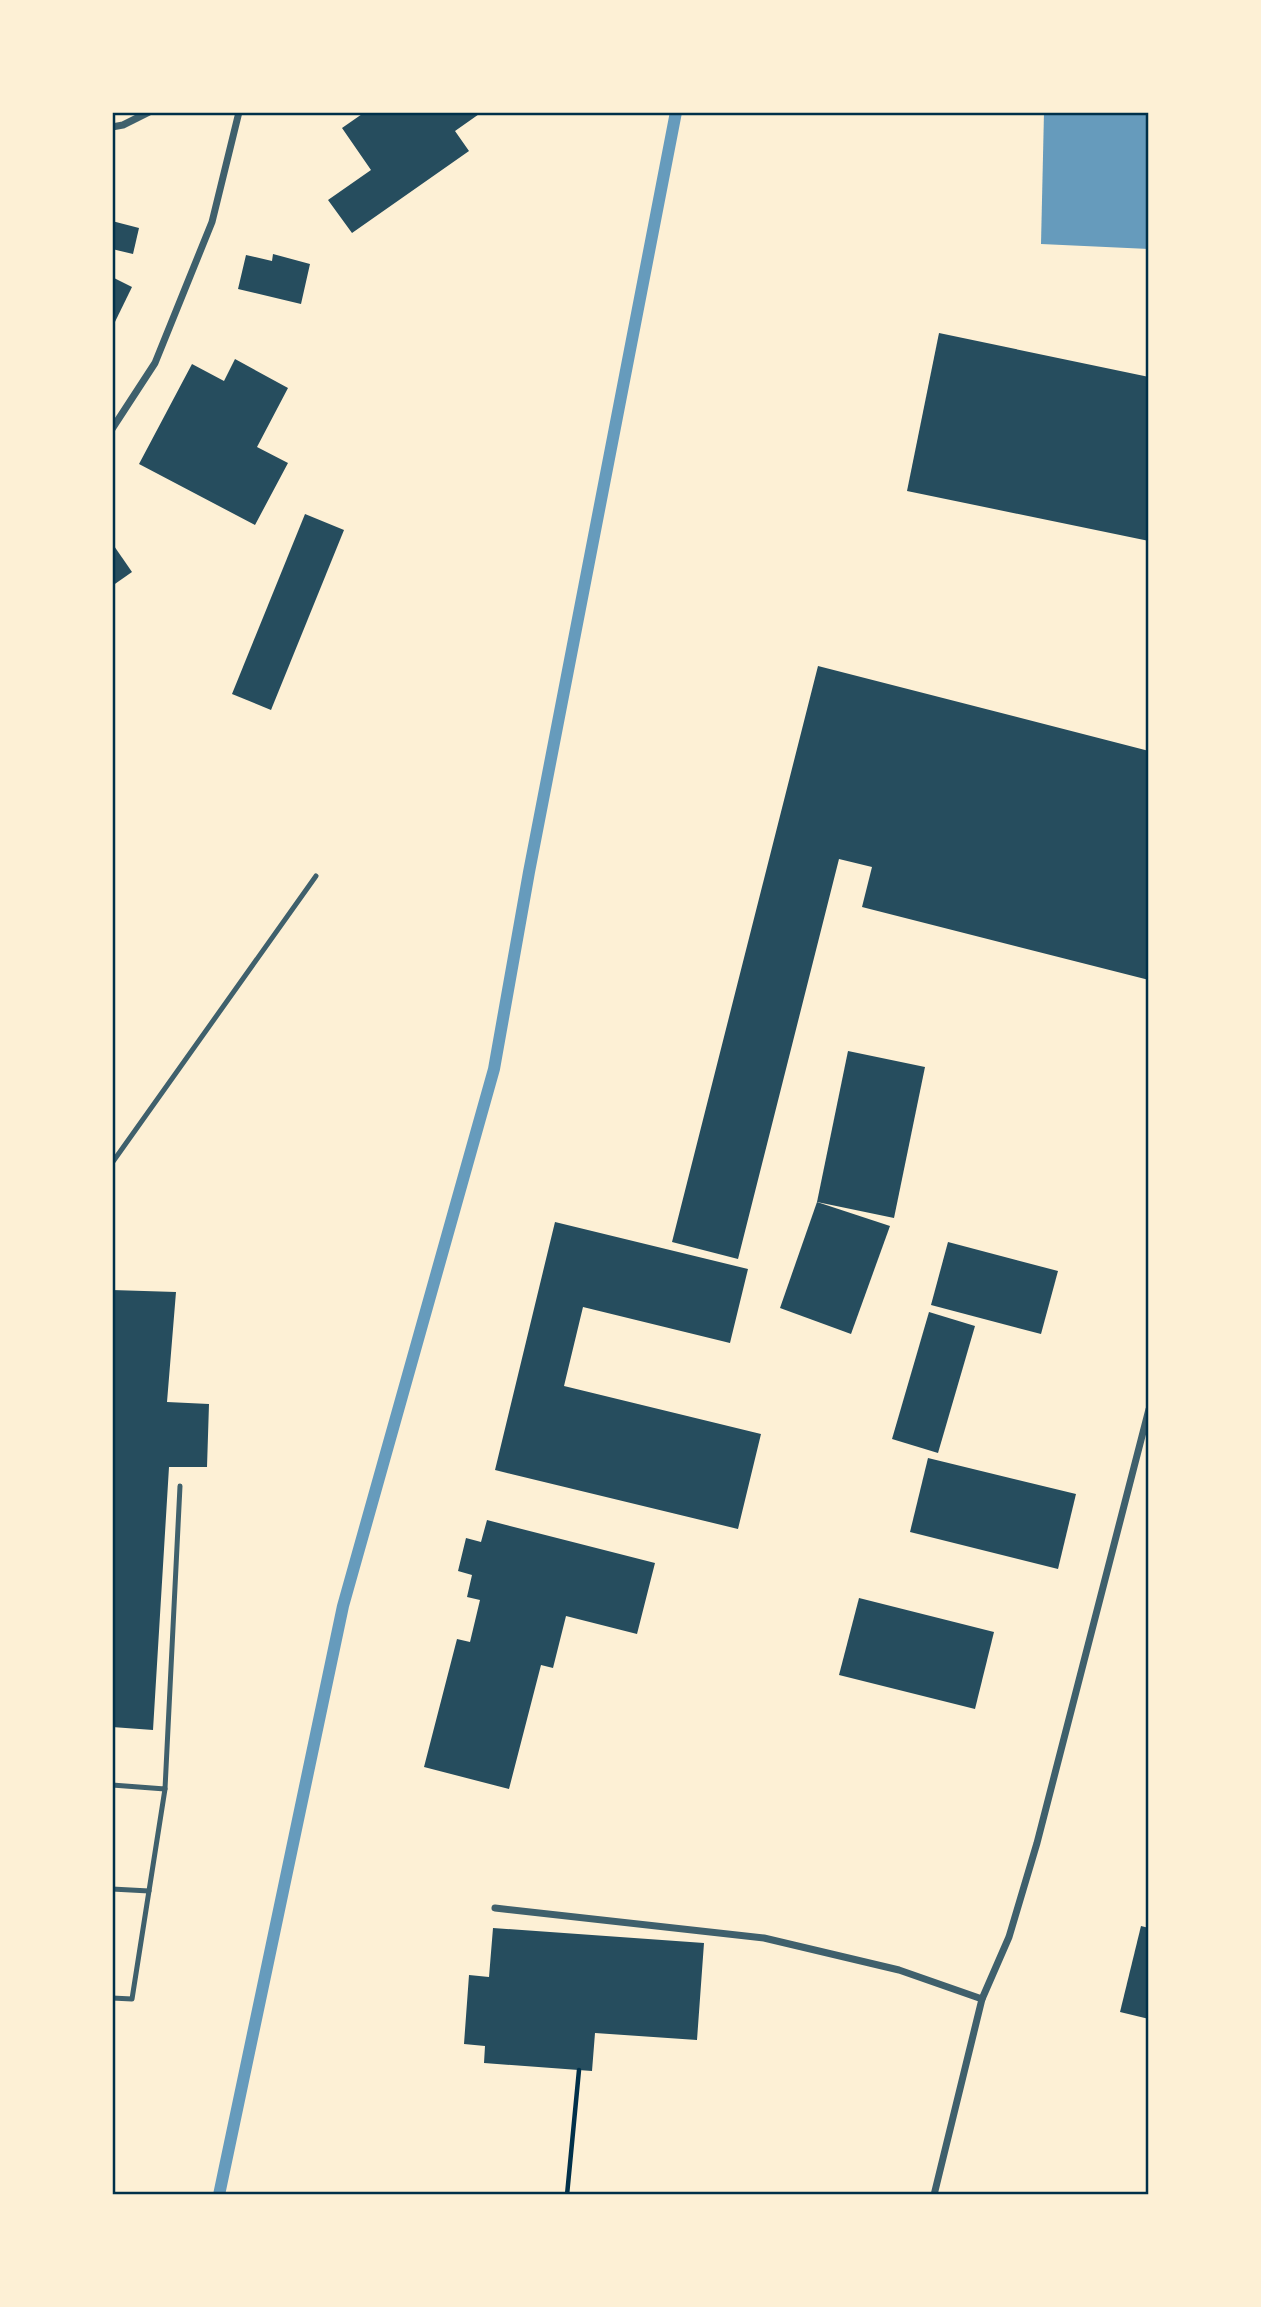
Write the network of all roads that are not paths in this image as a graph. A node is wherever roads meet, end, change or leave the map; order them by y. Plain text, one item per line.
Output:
1 (149, 112) edge
2 (239, 112) edge
3 (112, 127) edge
4 (112, 429) edge
5 (316, 876) dead end
6 (112, 1163) edge
7 (1149, 1409) edge
8 (180, 1486) dead end
9 (112, 1785) edge
10 (165, 1789) junction
11 (112, 1889) edge
12 (149, 1891) junction
13 (495, 1908) dead end
14 (112, 1998) edge
15 (982, 1999) junction
16 (934, 2195) edge

1 - 3 street
2 - 4 street
5 - 6 lane
7 - 15 street
8 - 10 lane
9 - 10 lane
10 - 12 lane
11 - 12 lane
12 - 14 lane
13 - 15 street
15 - 16 street

